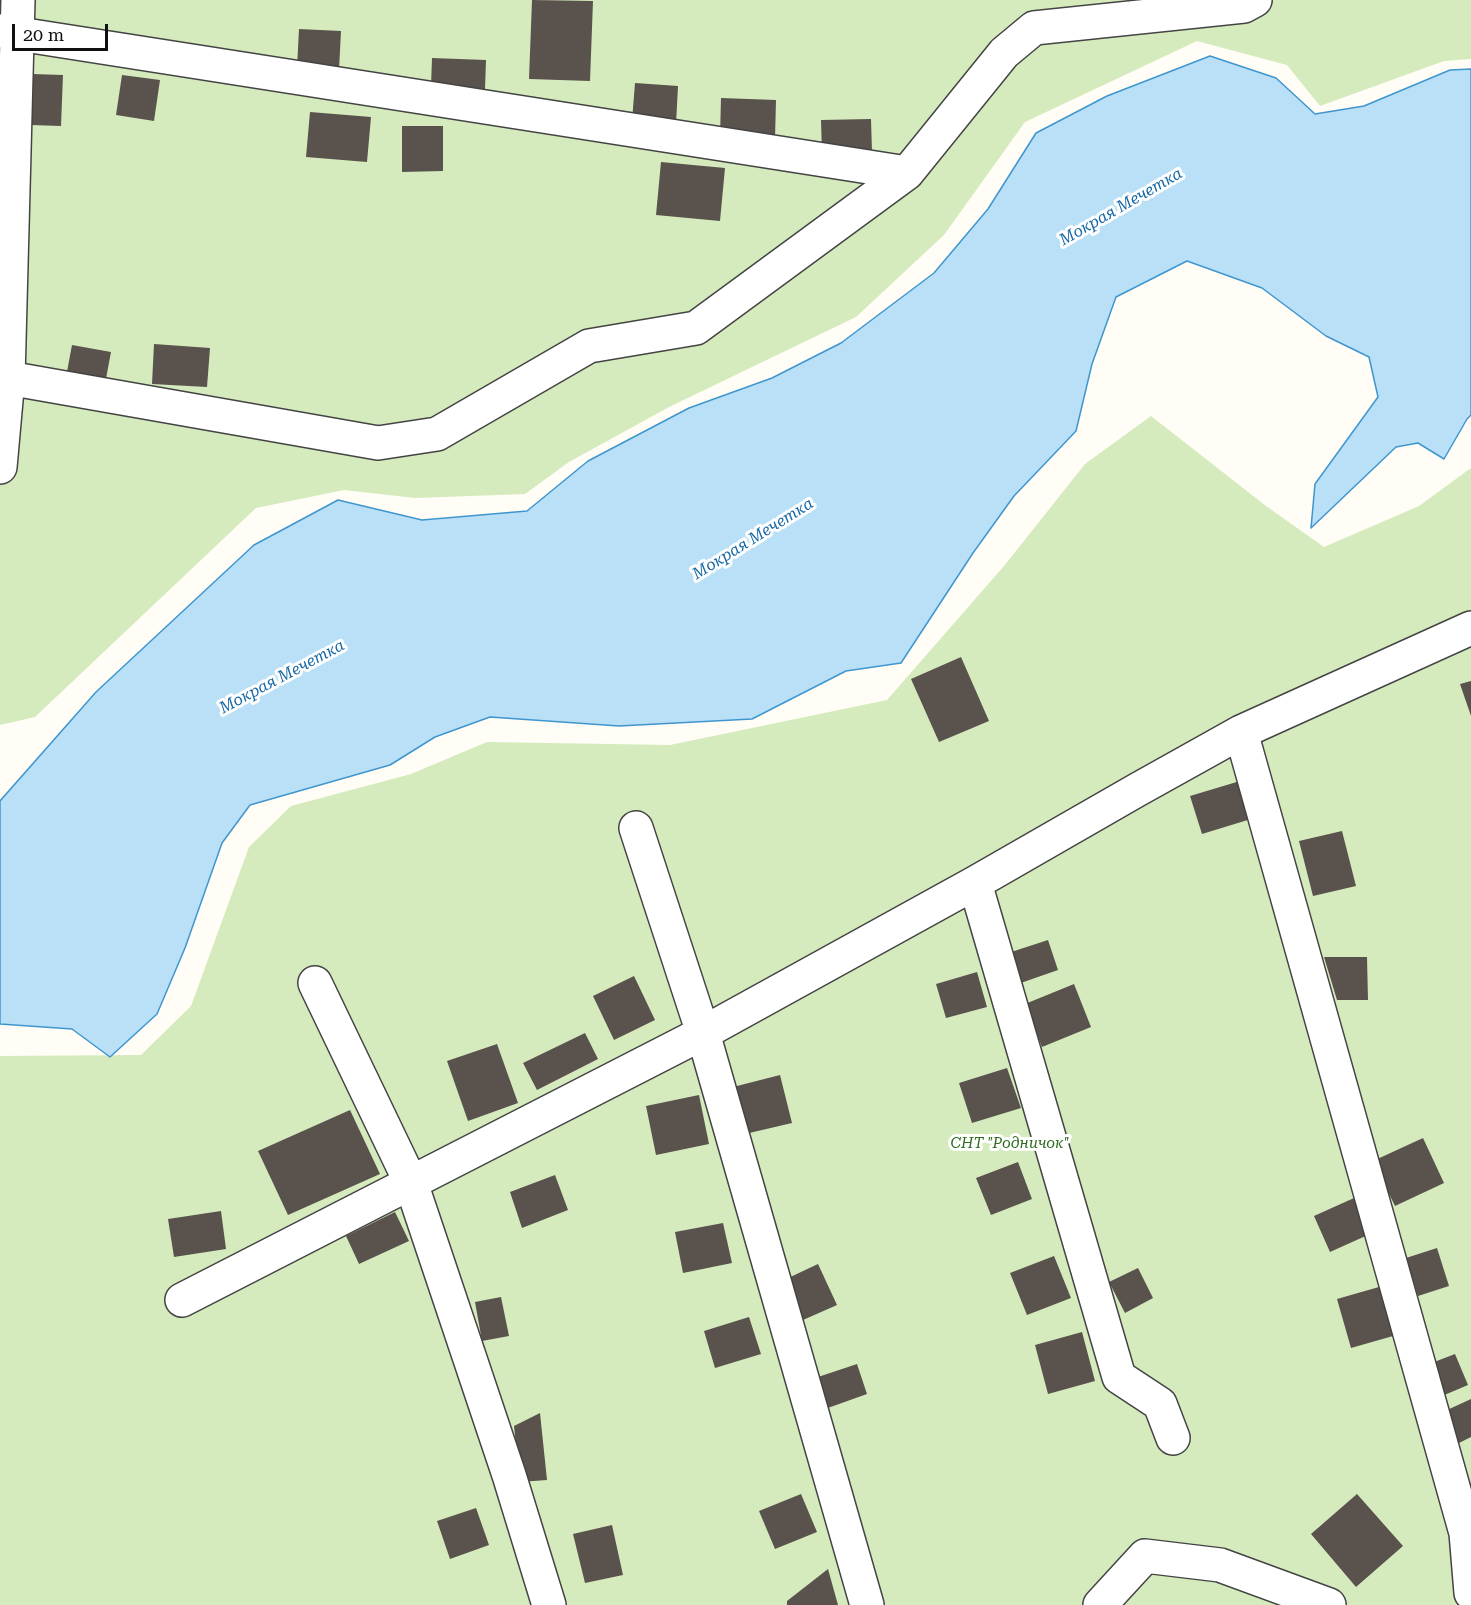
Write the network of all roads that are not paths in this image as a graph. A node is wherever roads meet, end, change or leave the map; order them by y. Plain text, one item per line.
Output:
1 (18, 0) edge
2 (1255, 0) edge
3 (9, 33) edge
4 (907, 173) junction
5 (4, 377) edge
6 (0, 467) edge
7 (1471, 628) edge
8 (1240, 732) junction
9 (636, 828) dead end
10 (975, 883) junction
11 (315, 983) dead end
12 (703, 1033) junction
13 (411, 1183) junction
14 (182, 1300) dead end
15 (1173, 1438) dead end
16 (1468, 1532) edge
17 (1471, 1593) edge
18 (549, 1605) edge
19 (867, 1605) edge
20 (1100, 1605) edge
21 (1329, 1605) edge

1 - 3 street
2 - 4 street
3 - 4 street
3 - 5 street
4 - 5 street
5 - 6 street
7 - 8 street
8 - 10 street
8 - 16 street
9 - 12 street
10 - 12 street
10 - 15 street
11 - 13 street
12 - 13 street
12 - 19 street
13 - 14 street
13 - 18 street
16 - 17 street
20 - 21 street

